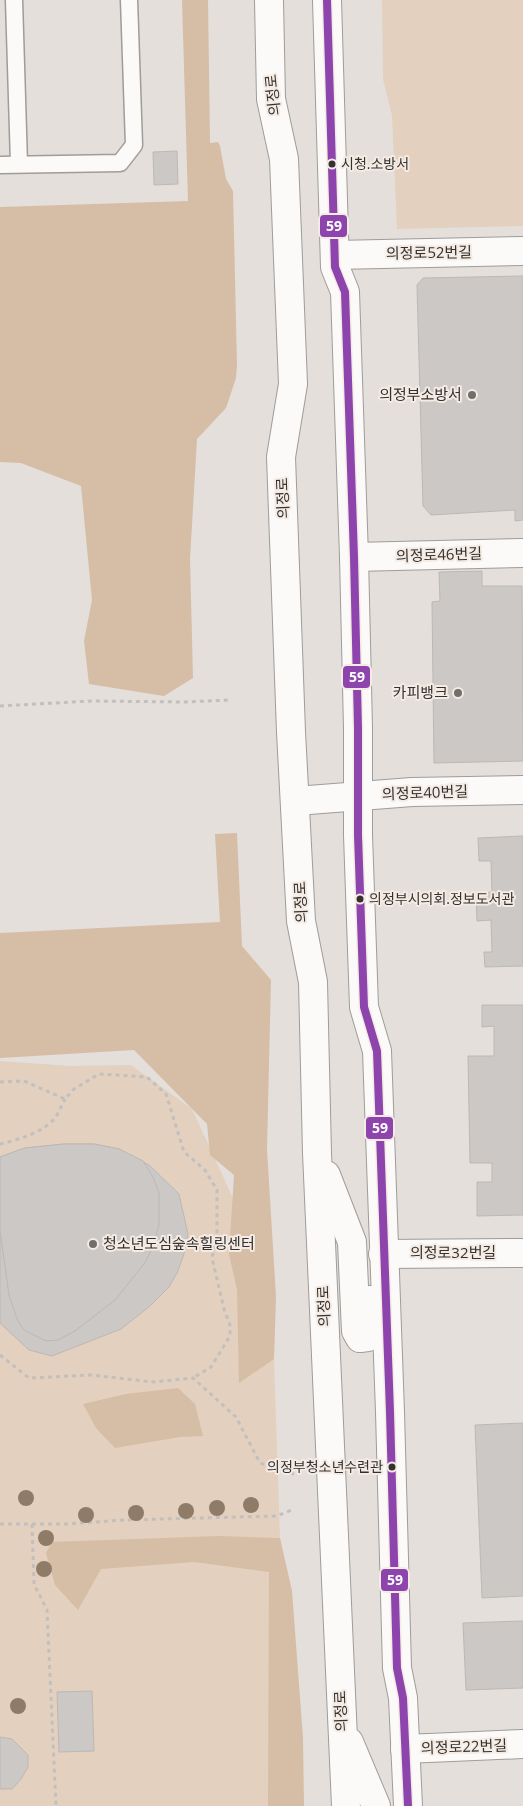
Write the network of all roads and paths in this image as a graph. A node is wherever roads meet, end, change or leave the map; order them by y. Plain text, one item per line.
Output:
1 (14, 0) edge
2 (129, 0) edge
3 (269, 0) edge
4 (327, 0) edge
5 (0, 164) edge
6 (19, 164) junction
7 (523, 251) edge
8 (335, 255) junction
9 (523, 553) edge
10 (354, 557) junction
11 (229, 700) dead end
12 (0, 706) edge
13 (523, 790) edge
14 (359, 796) junction
15 (296, 801) junction
16 (0, 1082) edge
17 (65, 1099) junction
18 (0, 1144) edge
19 (317, 1153) junction
20 (523, 1253) edge
21 (383, 1254) junction
22 (0, 1355) edge
23 (193, 1378) junction
24 (294, 1474) dead end
25 (294, 1509) dead end
26 (0, 1524) edge
27 (32, 1524) junction
28 (342, 1725) junction
29 (523, 1744) edge
30 (405, 1749) junction
31 (56, 1806) edge
32 (346, 1806) edge
33 (376, 1806) edge
34 (392, 1806) edge
35 (408, 1806) edge

1 - 6 lane
2 - 6 lane
3 - 15 street, 의정로
4 - 8 street
5 - 6 lane
7 - 8 street, 의정로52번길
8 - 10 street
9 - 10 street, 의정로46번길
10 - 14 street
11 - 12 path
13 - 14 street, 의정로40번길
14 - 15 street, 의정로40번길
14 - 21 street
15 - 19 street, 의정로
16 - 17 path
17 - 18 path
17 - 23 path
19 - 21 street
19 - 28 street, 의정로
20 - 21 street, 의정로32번길
21 - 30 street
22 - 23 path
23 - 24 path
25 - 27 path
26 - 27 path
27 - 31 path
28 - 32 street, 의정로
28 - 33 street
29 - 30 street, 의정로22번길
30 - 34 street
30 - 35 street

